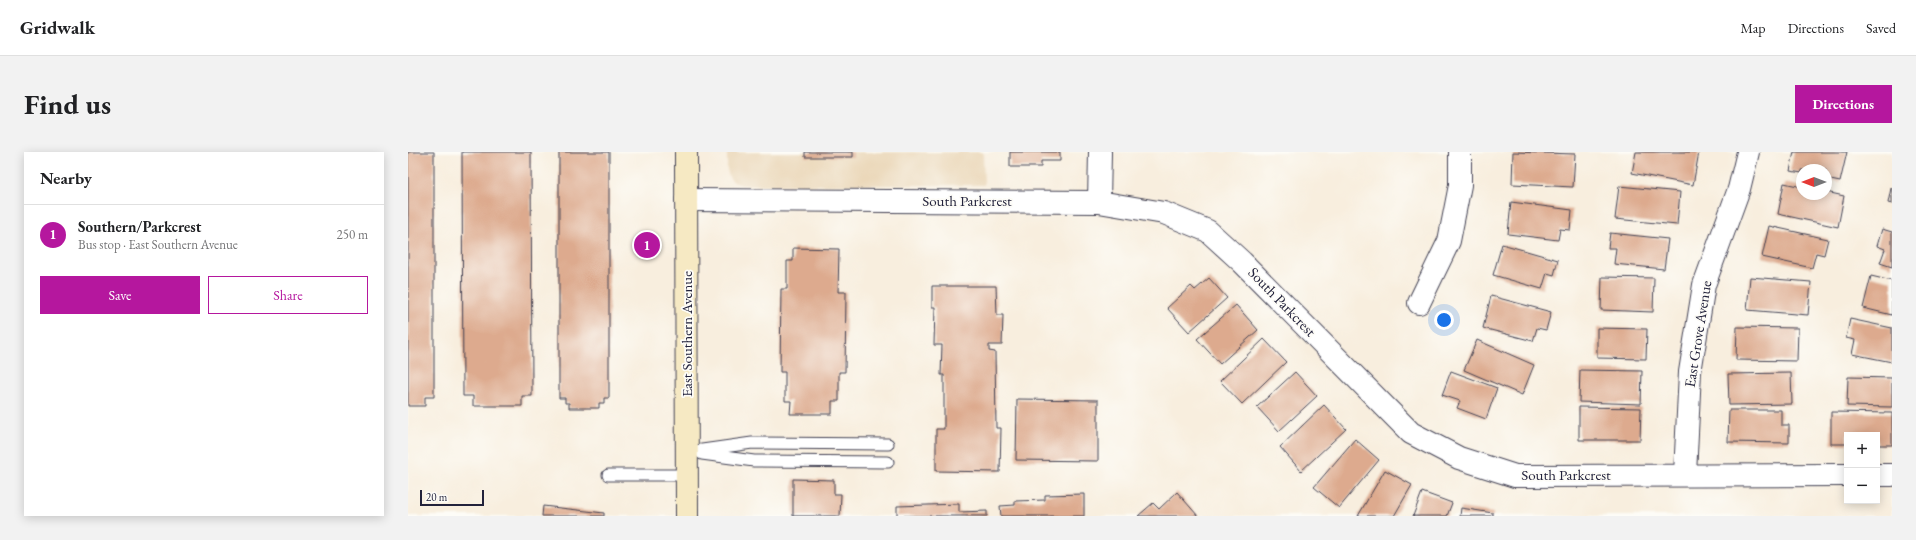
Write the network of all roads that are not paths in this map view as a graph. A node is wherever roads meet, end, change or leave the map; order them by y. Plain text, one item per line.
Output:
1 (686, 152) edge
2 (1100, 152) edge
3 (1460, 152) edge
4 (1748, 152) edge
5 (686, 200) junction
6 (1100, 202) junction
7 (1419, 303) dead end
8 (888, 444) dead end
9 (688, 452) junction
10 (888, 462) dead end
11 (1685, 474) junction
12 (608, 475) dead end
13 (687, 475) junction
14 (1844, 475) edge
15 (1880, 475) edge
16 (1892, 475) edge
17 (687, 516) edge

1 - 5 main road, East Southern Avenue
2 - 6 street
3 - 7 street
4 - 11 street, East Grove Avenue
5 - 6 street, South Parkcrest
5 - 9 main road, East Southern Avenue
6 - 11 street, South Parkcrest
8 - 9 lane
9 - 10 lane
9 - 13 main road, East Southern Avenue
11 - 14 street, South Parkcrest
12 - 13 lane
13 - 17 main road, East Southern Avenue
15 - 16 street

